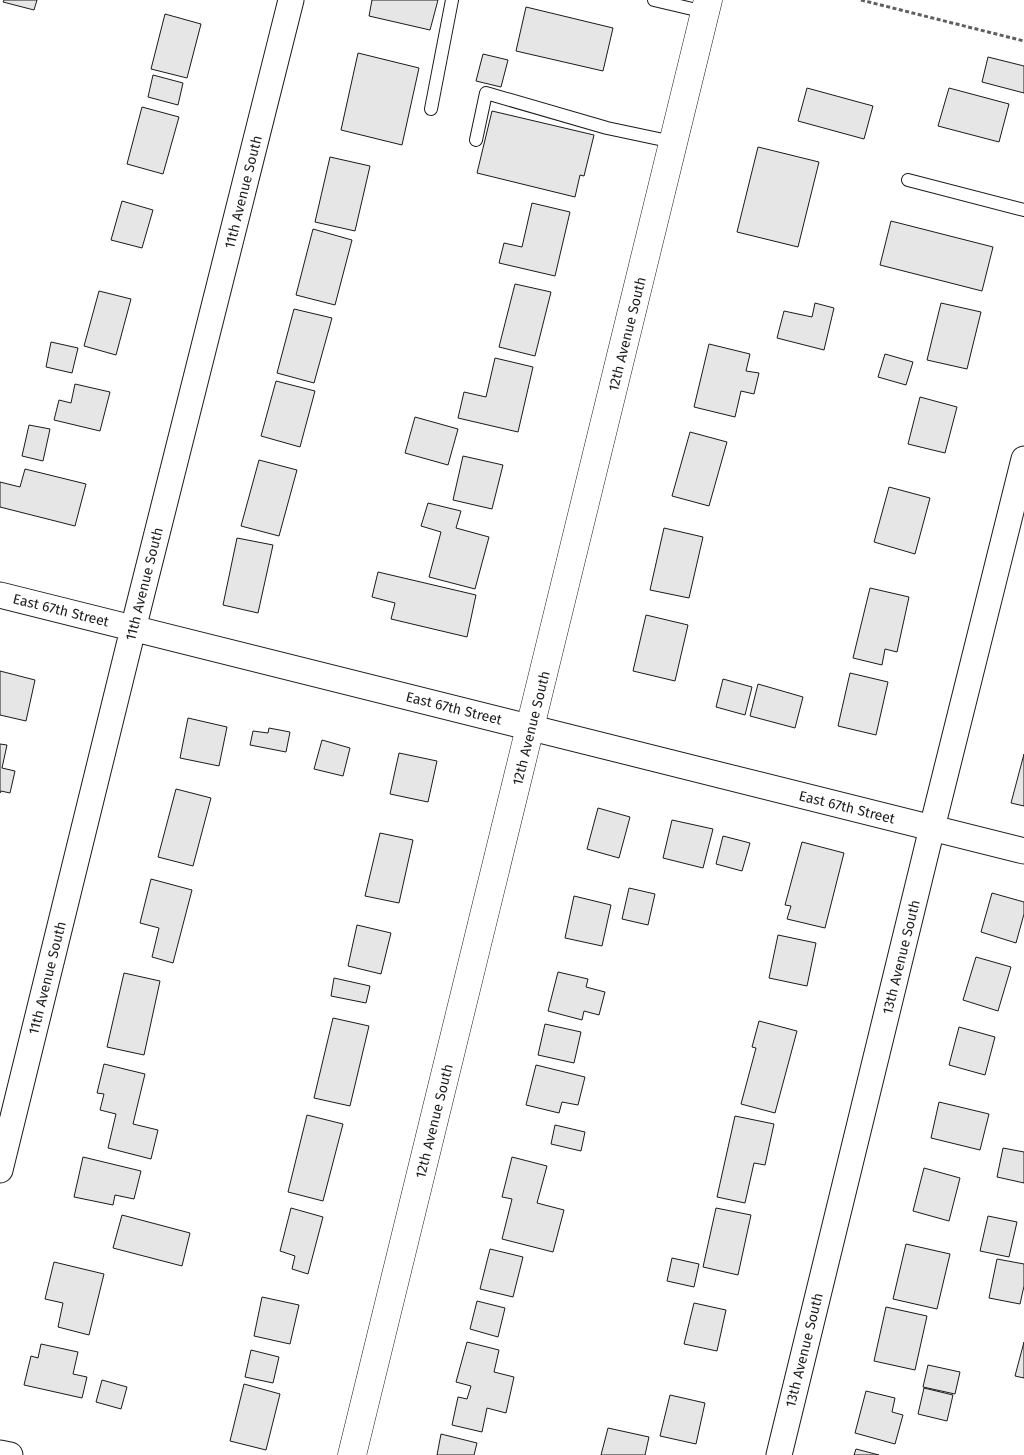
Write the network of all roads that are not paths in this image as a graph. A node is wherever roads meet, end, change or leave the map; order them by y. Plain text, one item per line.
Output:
1 (291, 0) edge
2 (452, 0) edge
3 (654, 0) edge
4 (707, 6) edge
5 (431, 108) dead end
6 (476, 140) dead end
7 (673, 142) junction
8 (908, 180) dead end
9 (1024, 210) edge
10 (1024, 459) edge
11 (0, 595) edge
12 (133, 628) junction
13 (531, 727) junction
14 (932, 828) junction
15 (1024, 851) edge
16 (0, 1170) edge
17 (0, 1453) edge
18 (10, 1455) edge
19 (352, 1455) edge
20 (779, 1455) edge

1 - 12 street, 11th Avenue South
2 - 5 lane
3 - 4 lane
4 - 7 street, 12th Avenue South
6 - 7 lane
7 - 13 street, 12th Avenue South
8 - 9 lane
10 - 14 street, 13th Avenue South
11 - 12 street, East 67th Street
12 - 13 street, East 67th Street
12 - 16 street, 11th Avenue South
13 - 14 street, East 67th Street
13 - 19 street, 12th Avenue South
14 - 15 street, East 67th Street
14 - 20 street, 13th Avenue South
17 - 18 street

